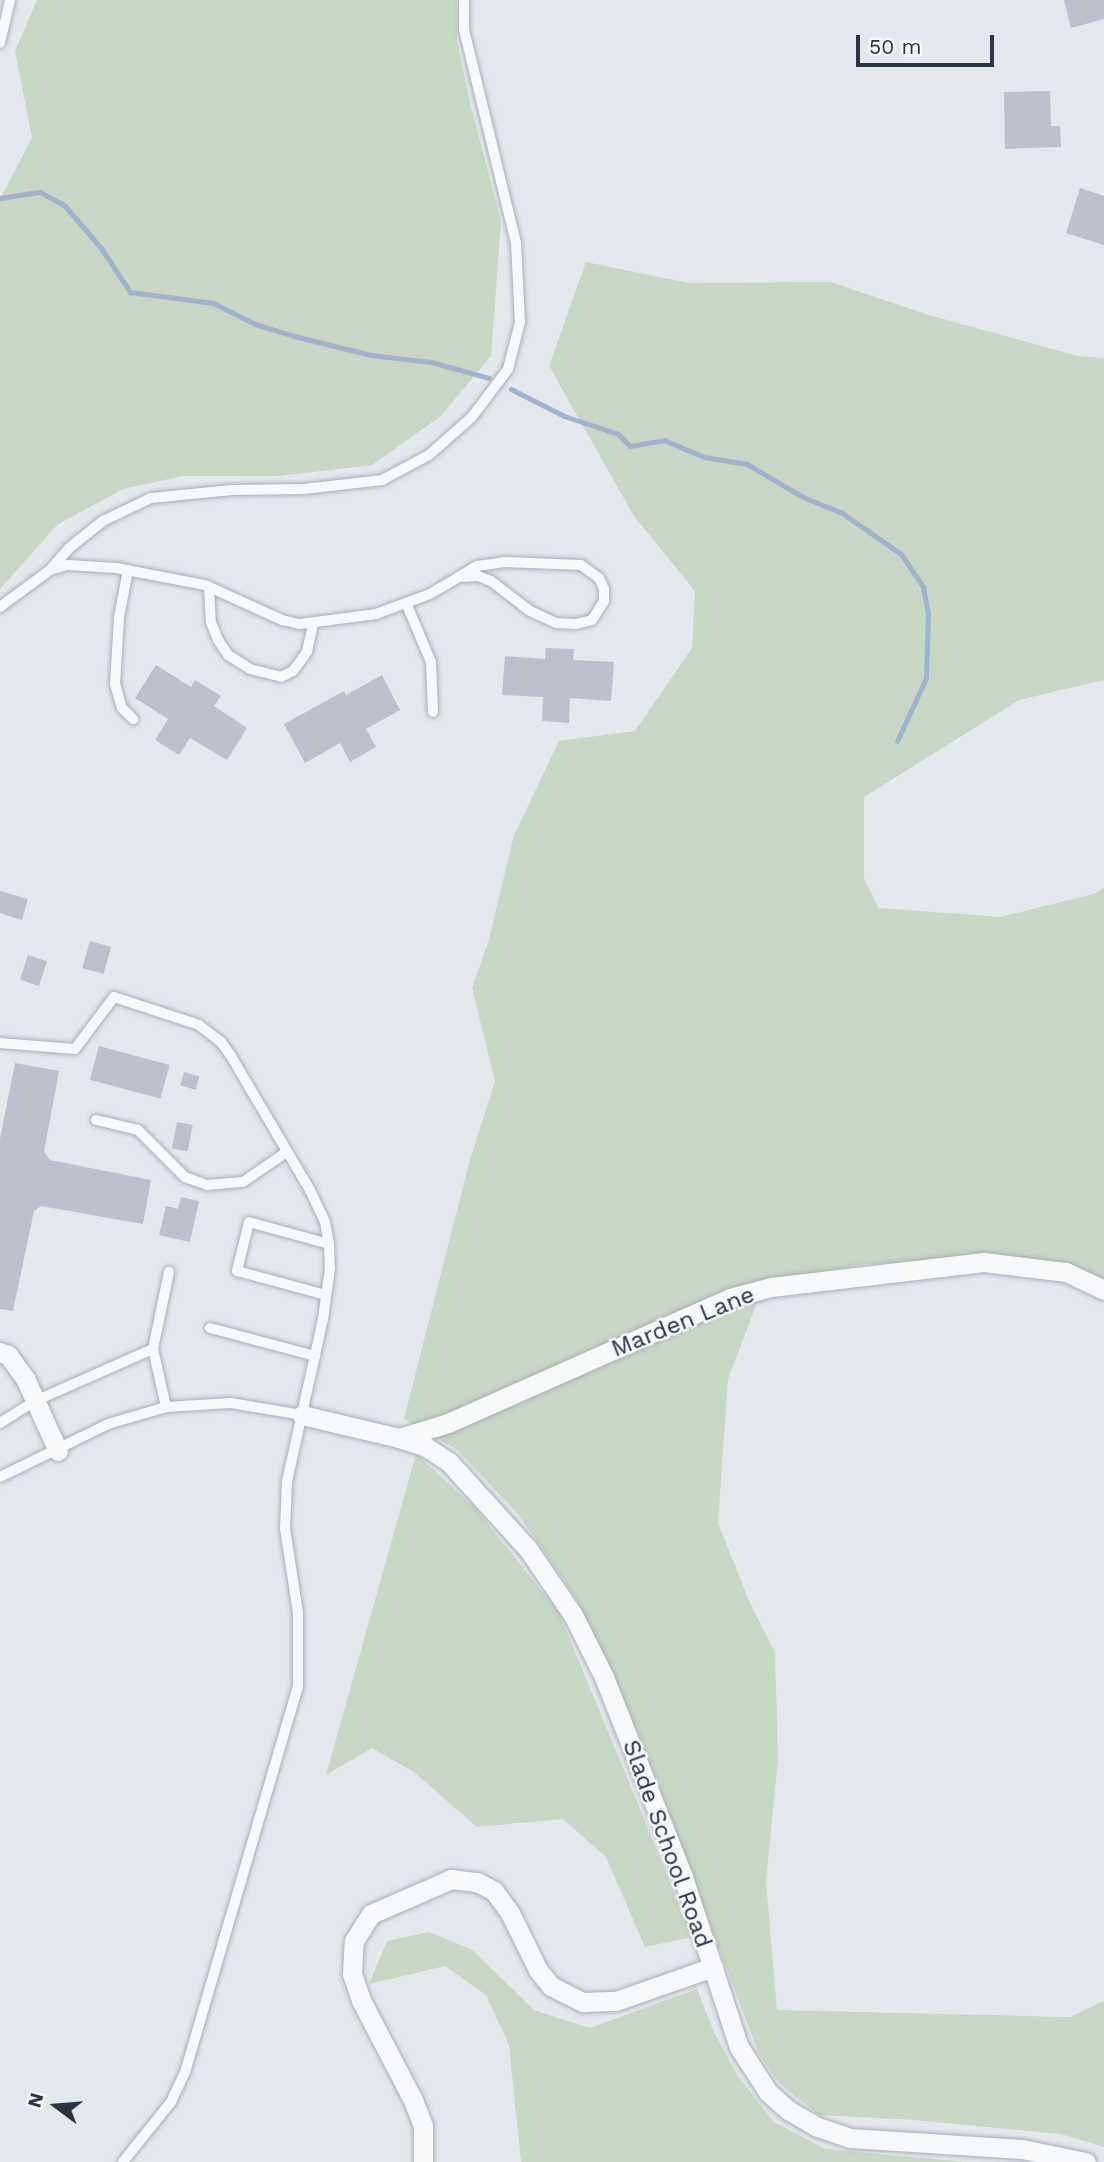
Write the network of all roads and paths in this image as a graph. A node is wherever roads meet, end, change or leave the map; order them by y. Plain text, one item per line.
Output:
1 (10, 0) edge
2 (464, 0) edge
3 (0, 43) edge
4 (50, 569) junction
5 (128, 570) junction
6 (463, 577) junction
7 (209, 587) junction
8 (406, 603) junction
9 (0, 607) edge
10 (313, 623) junction
11 (433, 712) dead end
12 (133, 719) dead end
13 (0, 1043) edge
14 (96, 1120) dead end
15 (285, 1153) junction
16 (329, 1244) junction
17 (169, 1272) dead end
18 (1104, 1290) edge
19 (326, 1295) junction
20 (210, 1328) dead end
21 (153, 1349) junction
22 (0, 1352) edge
23 (315, 1356) junction
24 (36, 1401) junction
25 (166, 1407) junction
26 (302, 1415) junction
27 (0, 1423) edge
28 (399, 1438) junction
29 (58, 1451) junction
30 (0, 1477) edge
31 (713, 1967) junction
32 (123, 2162) edge
33 (423, 2162) edge
34 (1086, 2162) edge

1 - 3 lane
2 - 4 lane
4 - 5 lane
4 - 9 lane
5 - 7 lane
5 - 12 lane
6 - 6 lane
6 - 8 lane
7 - 10 lane
7 - 10 lane
8 - 10 lane
8 - 11 lane
13 - 15 lane
14 - 15 lane
15 - 16 lane
16 - 19 lane
16 - 19 lane
17 - 21 lane
18 - 28 street, Marden Lane
19 - 23 lane
20 - 23 lane
21 - 24 lane
21 - 25 lane
22 - 24 street
23 - 26 lane
24 - 27 lane
24 - 29 street
25 - 26 lane
25 - 29 lane
26 - 28 street, Slade School Road
26 - 32 lane
28 - 31 street, Slade School Road
29 - 30 lane
31 - 33 street
31 - 34 street, Slade School Road

